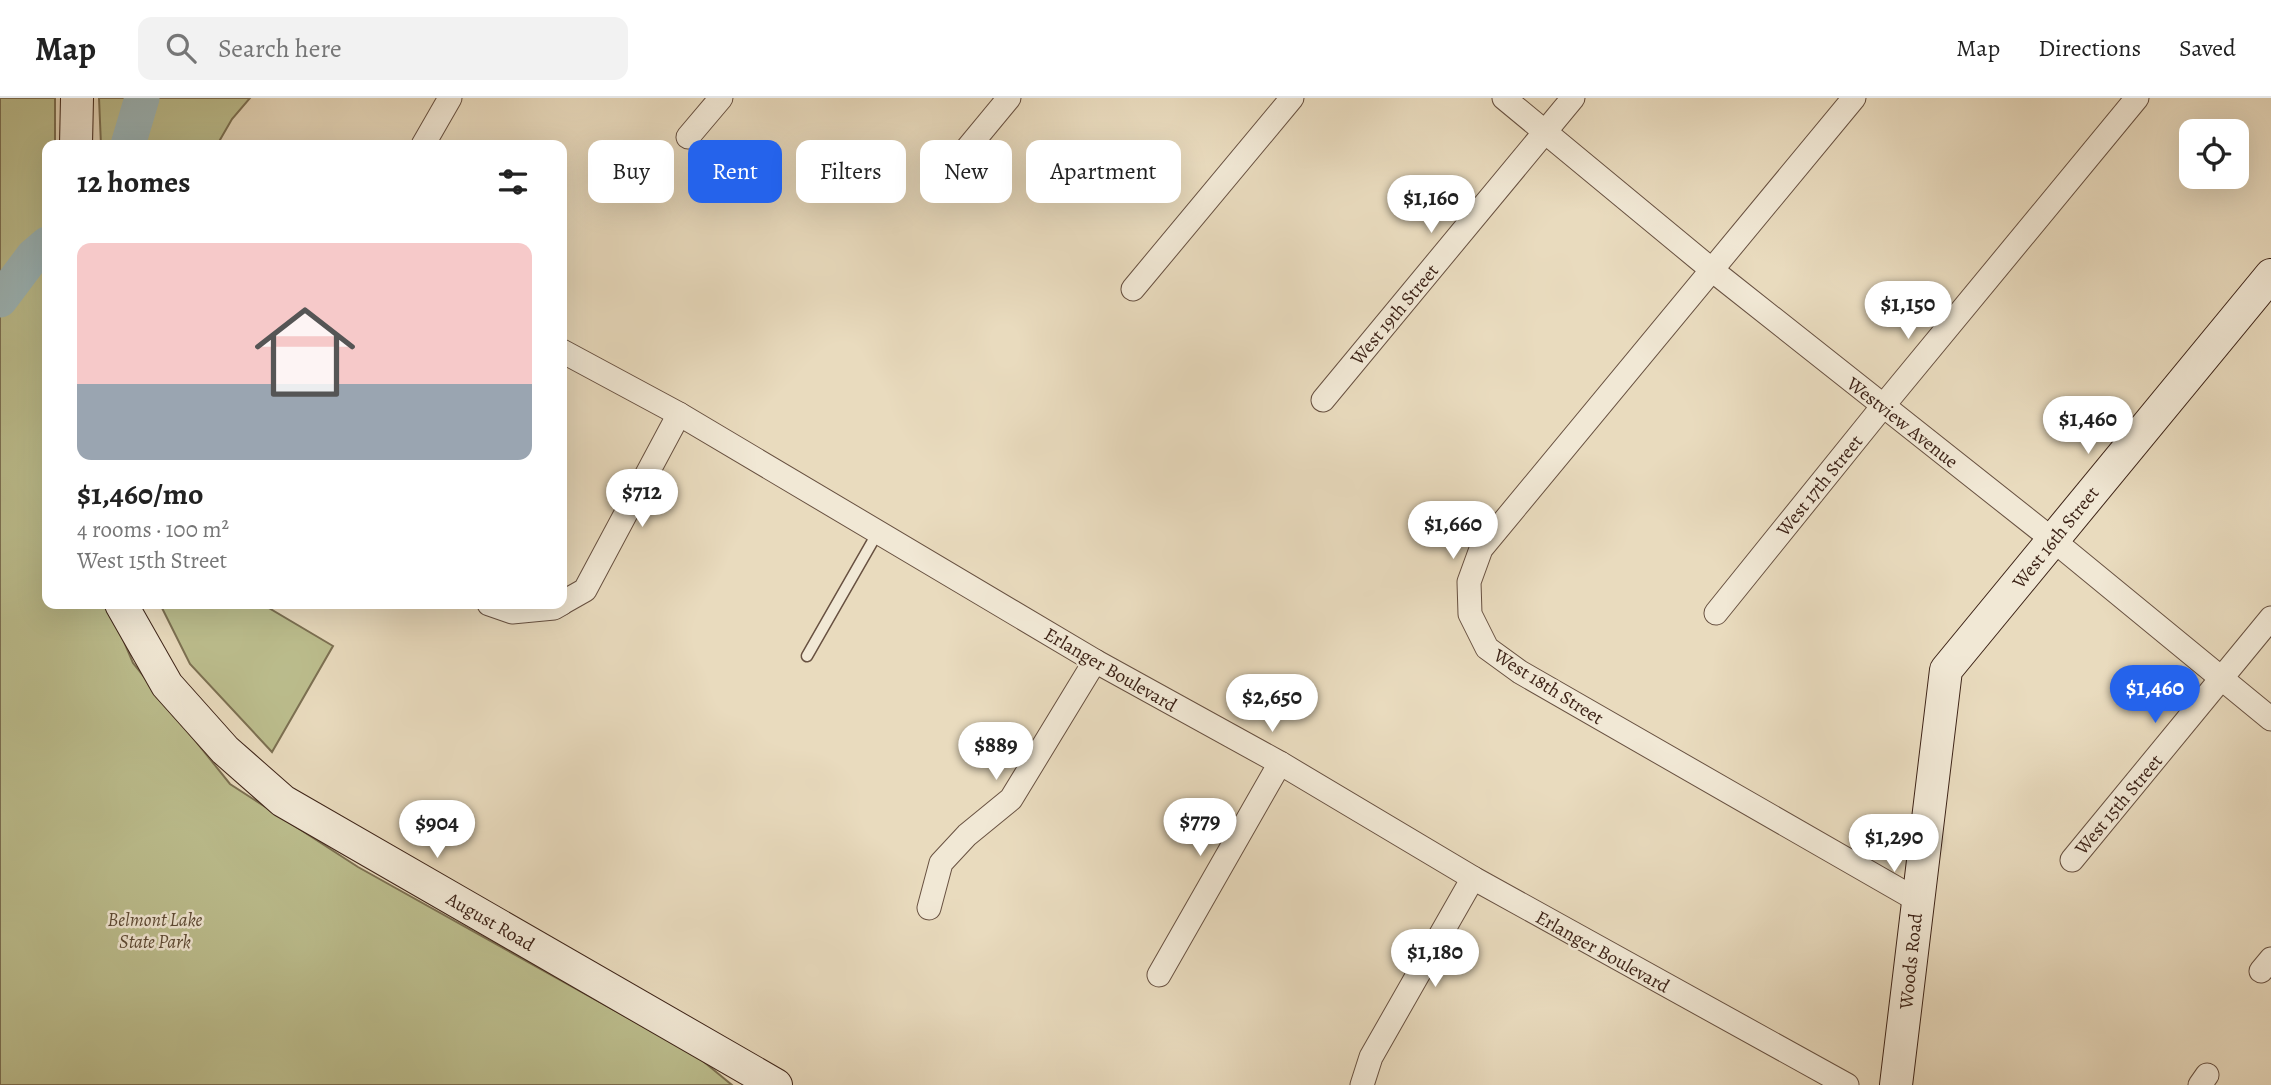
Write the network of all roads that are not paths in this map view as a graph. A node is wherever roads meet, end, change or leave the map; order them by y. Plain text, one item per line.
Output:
1 (77, 98) edge
2 (450, 98) edge
3 (721, 98) edge
4 (1009, 98) edge
5 (1292, 98) edge
6 (1504, 98) edge
7 (1573, 98) edge
8 (1854, 98) edge
9 (2137, 98) edge
10 (1545, 132) junction
11 (688, 137) dead end
12 (76, 140) edge
13 (426, 140) edge
14 (974, 140) edge
15 (1712, 270) junction
16 (2271, 275) edge
17 (1133, 289) dead end
18 (567, 354) edge
19 (1323, 400) dead end
20 (1883, 406) junction
21 (679, 414) junction
22 (878, 532) junction
23 (2053, 540) junction
24 (567, 600) edge
25 (124, 609) edge
26 (503, 609) edge
27 (544, 609) edge
28 (1716, 613) dead end
29 (2271, 618) edge
30 (807, 656) dead end
31 (1095, 661) junction
32 (1946, 670) joint
33 (2222, 678) junction
34 (2271, 719) edge
35 (1280, 763) junction
36 (2072, 860) dead end
37 (1473, 878) junction
38 (1917, 900) junction
39 (929, 908) dead end
40 (1159, 975) dead end
41 (776, 1085) edge
42 (1362, 1085) edge
43 (1847, 1085) edge
44 (1896, 1085) edge

1 - 12 street
2 - 13 street
3 - 11 street
4 - 14 street
5 - 17 street
6 - 10 street, Westview Avenue
7 - 10 street, West 19th Street
8 - 15 street, West 18th Street
9 - 20 street, West 17th Street
10 - 15 street, Westview Avenue
10 - 19 street, West 19th Street
15 - 20 street, Westview Avenue
15 - 38 street, West 18th Street
16 - 23 street, West 16th Street
18 - 21 street, Erlanger Boulevard
20 - 23 street, Westview Avenue
20 - 28 street, West 17th Street
21 - 22 street, Erlanger Boulevard
21 - 24 street
22 - 30 lane
22 - 31 street, Erlanger Boulevard
23 - 32 street, West 16th Street
23 - 33 street, Westview Avenue
25 - 41 street, August Road
26 - 27 street
29 - 33 street, West 15th Street
31 - 35 street, Erlanger Boulevard
31 - 39 street
32 - 38 street, Woods Road
33 - 34 street, Westview Avenue
33 - 36 street, West 15th Street
35 - 37 street, Erlanger Boulevard
35 - 40 street
37 - 42 street
37 - 43 street, Erlanger Boulevard
38 - 44 street, Woods Road

